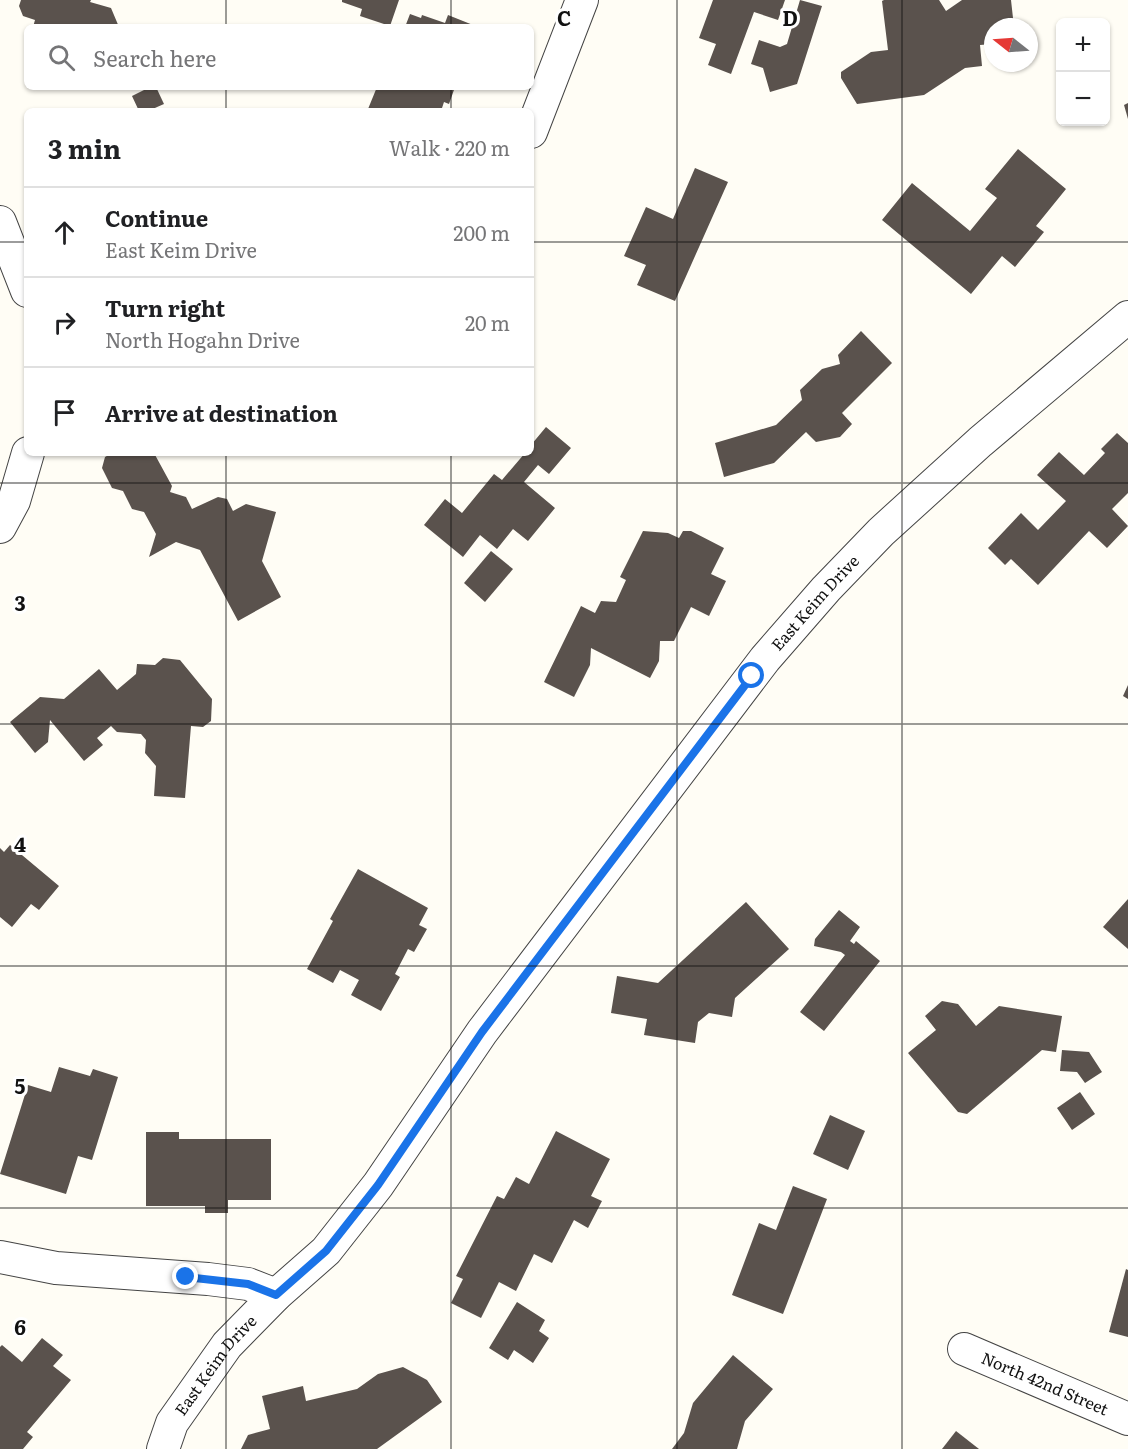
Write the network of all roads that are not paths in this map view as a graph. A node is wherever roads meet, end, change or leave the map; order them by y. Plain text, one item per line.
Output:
1 (582, 0) edge
2 (534, 124) edge
3 (0, 222) edge
4 (24, 283) edge
5 (1128, 317) edge
6 (27, 456) edge
7 (0, 527) edge
8 (0, 1257) edge
9 (276, 1295) junction
10 (964, 1349) dead end
11 (1128, 1419) edge
12 (163, 1449) edge

1 - 2 street
3 - 4 street
5 - 9 street, East Keim Drive
6 - 7 street
8 - 9 street
9 - 12 street, East Keim Drive
10 - 11 street, North 42nd Street

